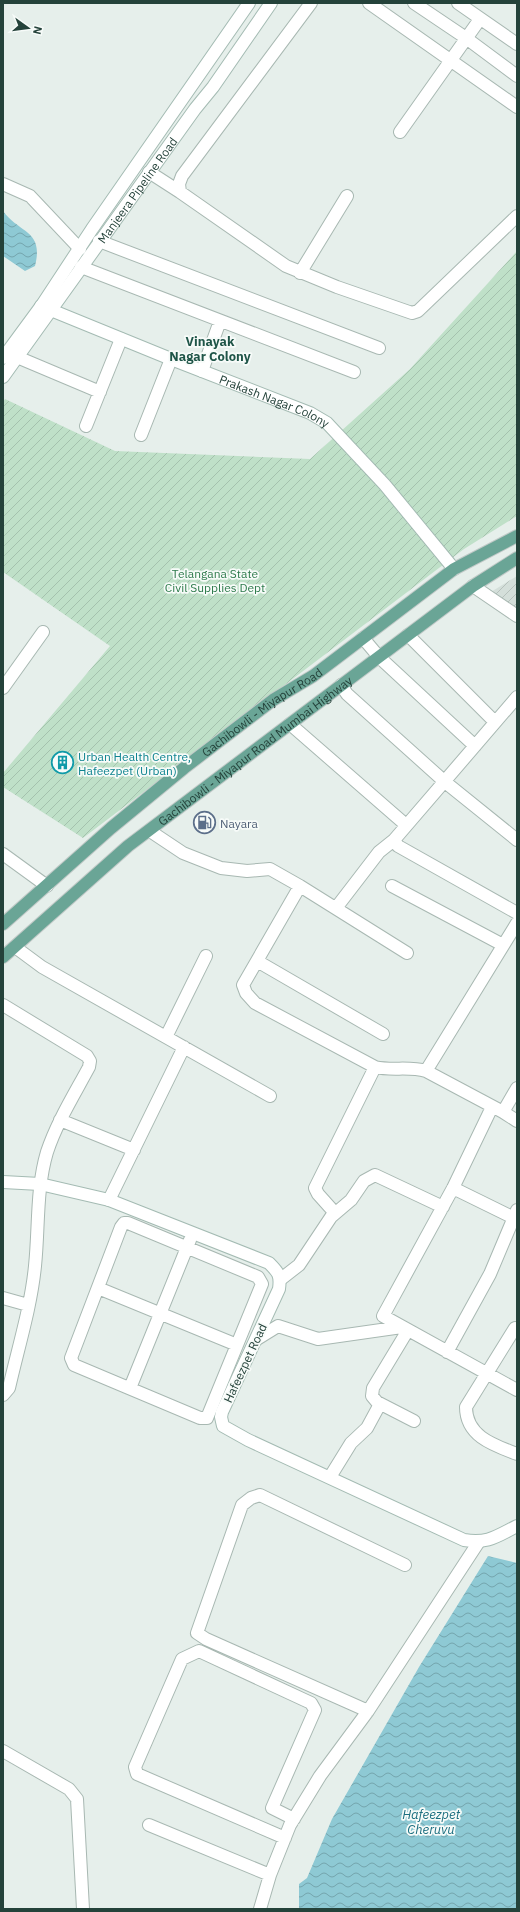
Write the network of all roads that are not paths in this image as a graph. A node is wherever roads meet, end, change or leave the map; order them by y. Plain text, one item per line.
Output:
1 (249, 3) edge
2 (271, 3) edge
3 (311, 3) edge
4 (369, 3) edge
5 (414, 3) edge
6 (458, 3) edge
7 (480, 19) junction
8 (466, 38) junction
9 (517, 44) edge
10 (450, 60) junction
11 (517, 76) edge
12 (182, 98) junction
13 (517, 107) edge
14 (194, 109) junction
15 (400, 132) dead end
16 (149, 172) junction
17 (3, 184) edge
18 (180, 192) junction
19 (347, 196) dead end
20 (517, 216) edge
21 (99, 241) junction
22 (80, 249) junction
23 (81, 267) junction
24 (300, 273) junction
25 (46, 308) junction
26 (220, 321) junction
27 (121, 339) junction
28 (379, 348) dead end
29 (3, 358) edge
30 (16, 358) junction
31 (171, 359) junction
32 (202, 371) junction
33 (354, 372) dead end
34 (3, 377) edge
35 (100, 392) junction
36 (86, 426) dead end
37 (141, 436) dead end
38 (517, 536) edge
39 (517, 558) edge
40 (454, 569) junction
41 (473, 586) junction
42 (517, 616) edge
43 (43, 632) dead end
44 (408, 635) junction
45 (363, 638) junction
46 (379, 657) junction
47 (341, 685) junction
48 (3, 688) edge
49 (517, 697) edge
50 (495, 722) junction
51 (290, 724) junction
52 (475, 746) junction
53 (444, 782) junction
54 (406, 825) junction
55 (150, 831) junction
56 (394, 840) junction
57 (517, 840) edge
58 (3, 854) edge
59 (47, 886) junction
60 (300, 886) junction
61 (392, 886) dead end
62 (336, 908) junction
63 (517, 913) edge
64 (517, 923) edge
65 (3, 924) edge
66 (503, 945) junction
67 (15, 947) junction
68 (407, 953) dead end
69 (206, 956) dead end
70 (3, 957) edge
71 (257, 961) junction
72 (3, 1005) edge
73 (383, 1034) dead end
74 (166, 1037) junction
75 (184, 1047) junction
76 (375, 1067) junction
77 (426, 1071) junction
78 (517, 1088) edge
79 (270, 1096) dead end
80 (497, 1109) junction
81 (60, 1120) junction
82 (517, 1121) edge
83 (134, 1150) junction
84 (3, 1182) edge
85 (40, 1184) junction
86 (453, 1188) junction
87 (109, 1200) junction
88 (443, 1207) junction
89 (335, 1213) junction
90 (515, 1214) edge
91 (193, 1233) junction
92 (187, 1247) junction
93 (263, 1260) junction
94 (258, 1277) junction
95 (281, 1278) junction
96 (98, 1288) junction
97 (3, 1298) edge
98 (28, 1305) junction
99 (159, 1314) junction
100 (405, 1328) junction
101 (515, 1328) dead end
102 (257, 1340) junction
103 (237, 1345) junction
104 (448, 1352) junction
105 (486, 1372) junction
106 (130, 1388) junction
107 (517, 1390) edge
108 (3, 1395) edge
109 (380, 1404) junction
110 (414, 1421) dead end
111 (517, 1454) edge
112 (330, 1478) junction
113 (517, 1526) edge
114 (478, 1543) junction
115 (405, 1565) dead end
116 (368, 1712) junction
117 (3, 1751) edge
118 (294, 1819) junction
119 (149, 1825) dead end
120 (285, 1838) junction
121 (270, 1875) junction
122 (83, 1909) edge
123 (260, 1909) edge

1 - 12 street, Manjeera Pipeline Road
2 - 14 street, Manjeera Pipeline Road
3 - 18 street
4 - 10 street
5 - 8 street
6 - 7 street
7 - 8 street
7 - 9 street
8 - 10 street
8 - 11 street
10 - 13 street
10 - 15 street
12 - 14 street
12 - 22 street, Manjeera Pipeline Road
14 - 16 street, Manjeera Pipeline Road
16 - 18 street
16 - 21 street, Manjeera Pipeline Road
17 - 22 street
18 - 24 street
19 - 24 street
20 - 24 street
21 - 23 street, Manjeera Pipeline Road
21 - 28 street
22 - 25 street, Manjeera Pipeline Road
23 - 25 street, Manjeera Pipeline Road
23 - 26 street
25 - 27 street, Prakash Nagar Colony
25 - 29 street, Manjeera Pipeline Road
25 - 30 street, Manjeera Pipeline Road
26 - 32 street
26 - 33 street
27 - 31 street, Prakash Nagar Colony
27 - 35 street
30 - 34 street, Manjeera Pipeline Road
30 - 35 street
31 - 32 street, Prakash Nagar Colony
31 - 37 street
32 - 40 street, Prakash Nagar Colony
35 - 36 street
38 - 40 main road, Gachibowli - Miyapur Road
39 - 41 main road, Gachibowli - Miyapur Road Mumbai Highway
40 - 45 main road, Gachibowli - Miyapur Road
41 - 42 street
41 - 44 main road, Gachibowli - Miyapur Road Mumbai Highway
43 - 48 street
44 - 46 main road, Gachibowli - Miyapur Road Mumbai Highway
44 - 50 street
45 - 46 street
45 - 59 main road, Gachibowli - Miyapur Road
46 - 47 main road, Gachibowli - Miyapur Road Mumbai Highway
46 - 52 street
47 - 51 main road, Gachibowli - Miyapur Road Mumbai Highway
47 - 53 street
49 - 50 street
50 - 52 street
51 - 54 street
51 - 55 main road, Gachibowli - Miyapur Road Mumbai Highway
52 - 53 street
53 - 54 street
53 - 57 street
54 - 56 street
55 - 60 street
55 - 67 main road, Gachibowli - Miyapur Road Mumbai Highway
56 - 62 street
56 - 63 street
58 - 59 street
59 - 65 main road, Gachibowli - Miyapur Road
60 - 62 street
60 - 71 street
61 - 66 street
62 - 68 street
64 - 66 street
66 - 77 street
67 - 70 main road, Gachibowli - Miyapur Road Mumbai Highway
67 - 74 street
69 - 74 street
71 - 73 street
71 - 76 street
72 - 81 street
74 - 75 street
75 - 79 street
75 - 83 street
76 - 77 street
76 - 89 street
77 - 80 street
78 - 80 street
80 - 82 street
80 - 86 street
81 - 83 street
81 - 85 street
83 - 87 street
84 - 85 street
85 - 87 street
85 - 98 street
86 - 88 street
86 - 90 street
87 - 91 street
88 - 89 street
88 - 100 street
89 - 95 street
90 - 104 street
91 - 92 street
91 - 93 street
92 - 94 street
92 - 96 street
92 - 99 street
93 - 94 street
93 - 95 street
94 - 103 street
95 - 102 street, Hafeezpet Road
96 - 99 street
96 - 106 street
97 - 98 street
98 - 108 street
99 - 103 street
99 - 106 street
100 - 102 street
100 - 104 street
100 - 109 street
101 - 105 street
102 - 112 street, Hafeezpet Road
103 - 106 street
104 - 105 street
105 - 107 street
105 - 111 street
109 - 110 street
109 - 112 street
112 - 114 street, Hafeezpet Road
113 - 114 street
114 - 116 street
115 - 116 street
116 - 118 street
117 - 122 street
118 - 120 street
118 - 120 street
119 - 121 street
120 - 121 street
121 - 123 street

